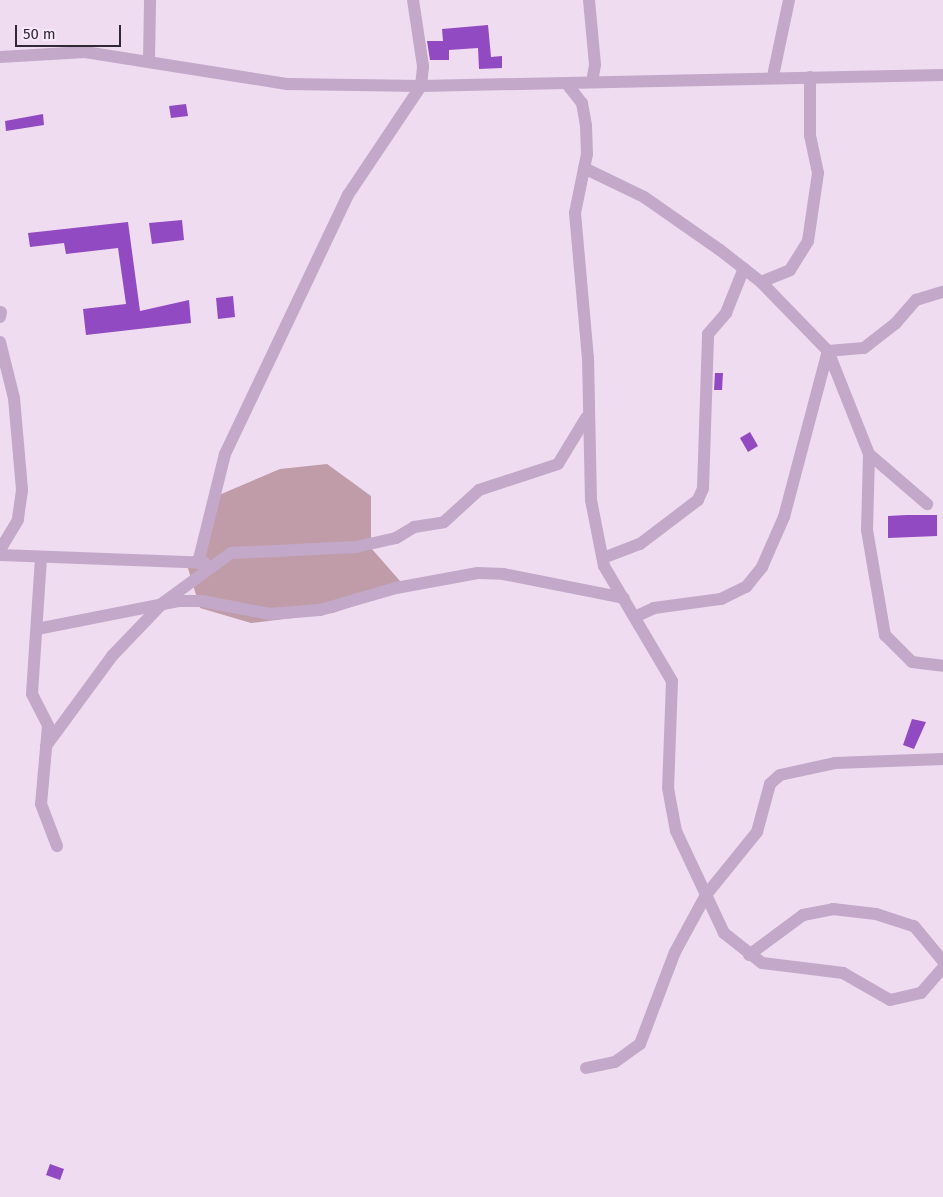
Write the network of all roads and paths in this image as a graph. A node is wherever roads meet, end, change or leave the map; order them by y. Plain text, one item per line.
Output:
1 (150, 0) edge
2 (413, 0) edge
3 (588, 0) edge
4 (789, 0) edge
5 (0, 57) edge
6 (150, 60) junction
7 (943, 75) edge
8 (773, 76) junction
9 (810, 77) junction
10 (592, 82) junction
11 (567, 84) junction
12 (421, 86) junction
13 (584, 168) junction
14 (744, 268) junction
15 (761, 282) junction
16 (943, 292) edge
17 (1, 312) edge
18 (0, 316) edge
19 (0, 342) edge
20 (828, 351) junction
21 (586, 418) junction
22 (869, 454) junction
23 (927, 504) dead end
24 (0, 550) edge
25 (0, 555) edge
26 (42, 558) junction
27 (603, 558) junction
28 (198, 563) junction
29 (215, 563) junction
30 (624, 598) junction
31 (164, 602) junction
32 (637, 616) junction
33 (37, 629) junction
34 (943, 666) edge
35 (46, 746) junction
36 (943, 759) edge
37 (57, 846) dead end
38 (706, 895) junction
39 (749, 955) junction
40 (943, 961) edge
41 (943, 968) edge
42 (586, 1068) dead end

1 - 6 street
2 - 12 street
3 - 10 street
4 - 8 street
5 - 6 street
6 - 12 street
7 - 9 street
8 - 9 street
8 - 10 street
9 - 15 street
10 - 11 street
11 - 12 street
11 - 13 street
12 - 28 street
13 - 14 street
13 - 21 street
14 - 15 street
14 - 27 street
15 - 20 street
16 - 20 street
17 - 18 street
19 - 24 street
20 - 22 street
20 - 32 street
21 - 27 street
21 - 29 street
22 - 23 street
22 - 34 street
25 - 26 street
26 - 28 street
26 - 33 street
27 - 30 street
28 - 29 street
29 - 31 street
30 - 31 street
30 - 32 street
31 - 33 street
31 - 35 street
32 - 38 street
33 - 35 street
35 - 37 street
36 - 38 street
38 - 39 street
38 - 42 street
39 - 40 street
39 - 41 street

